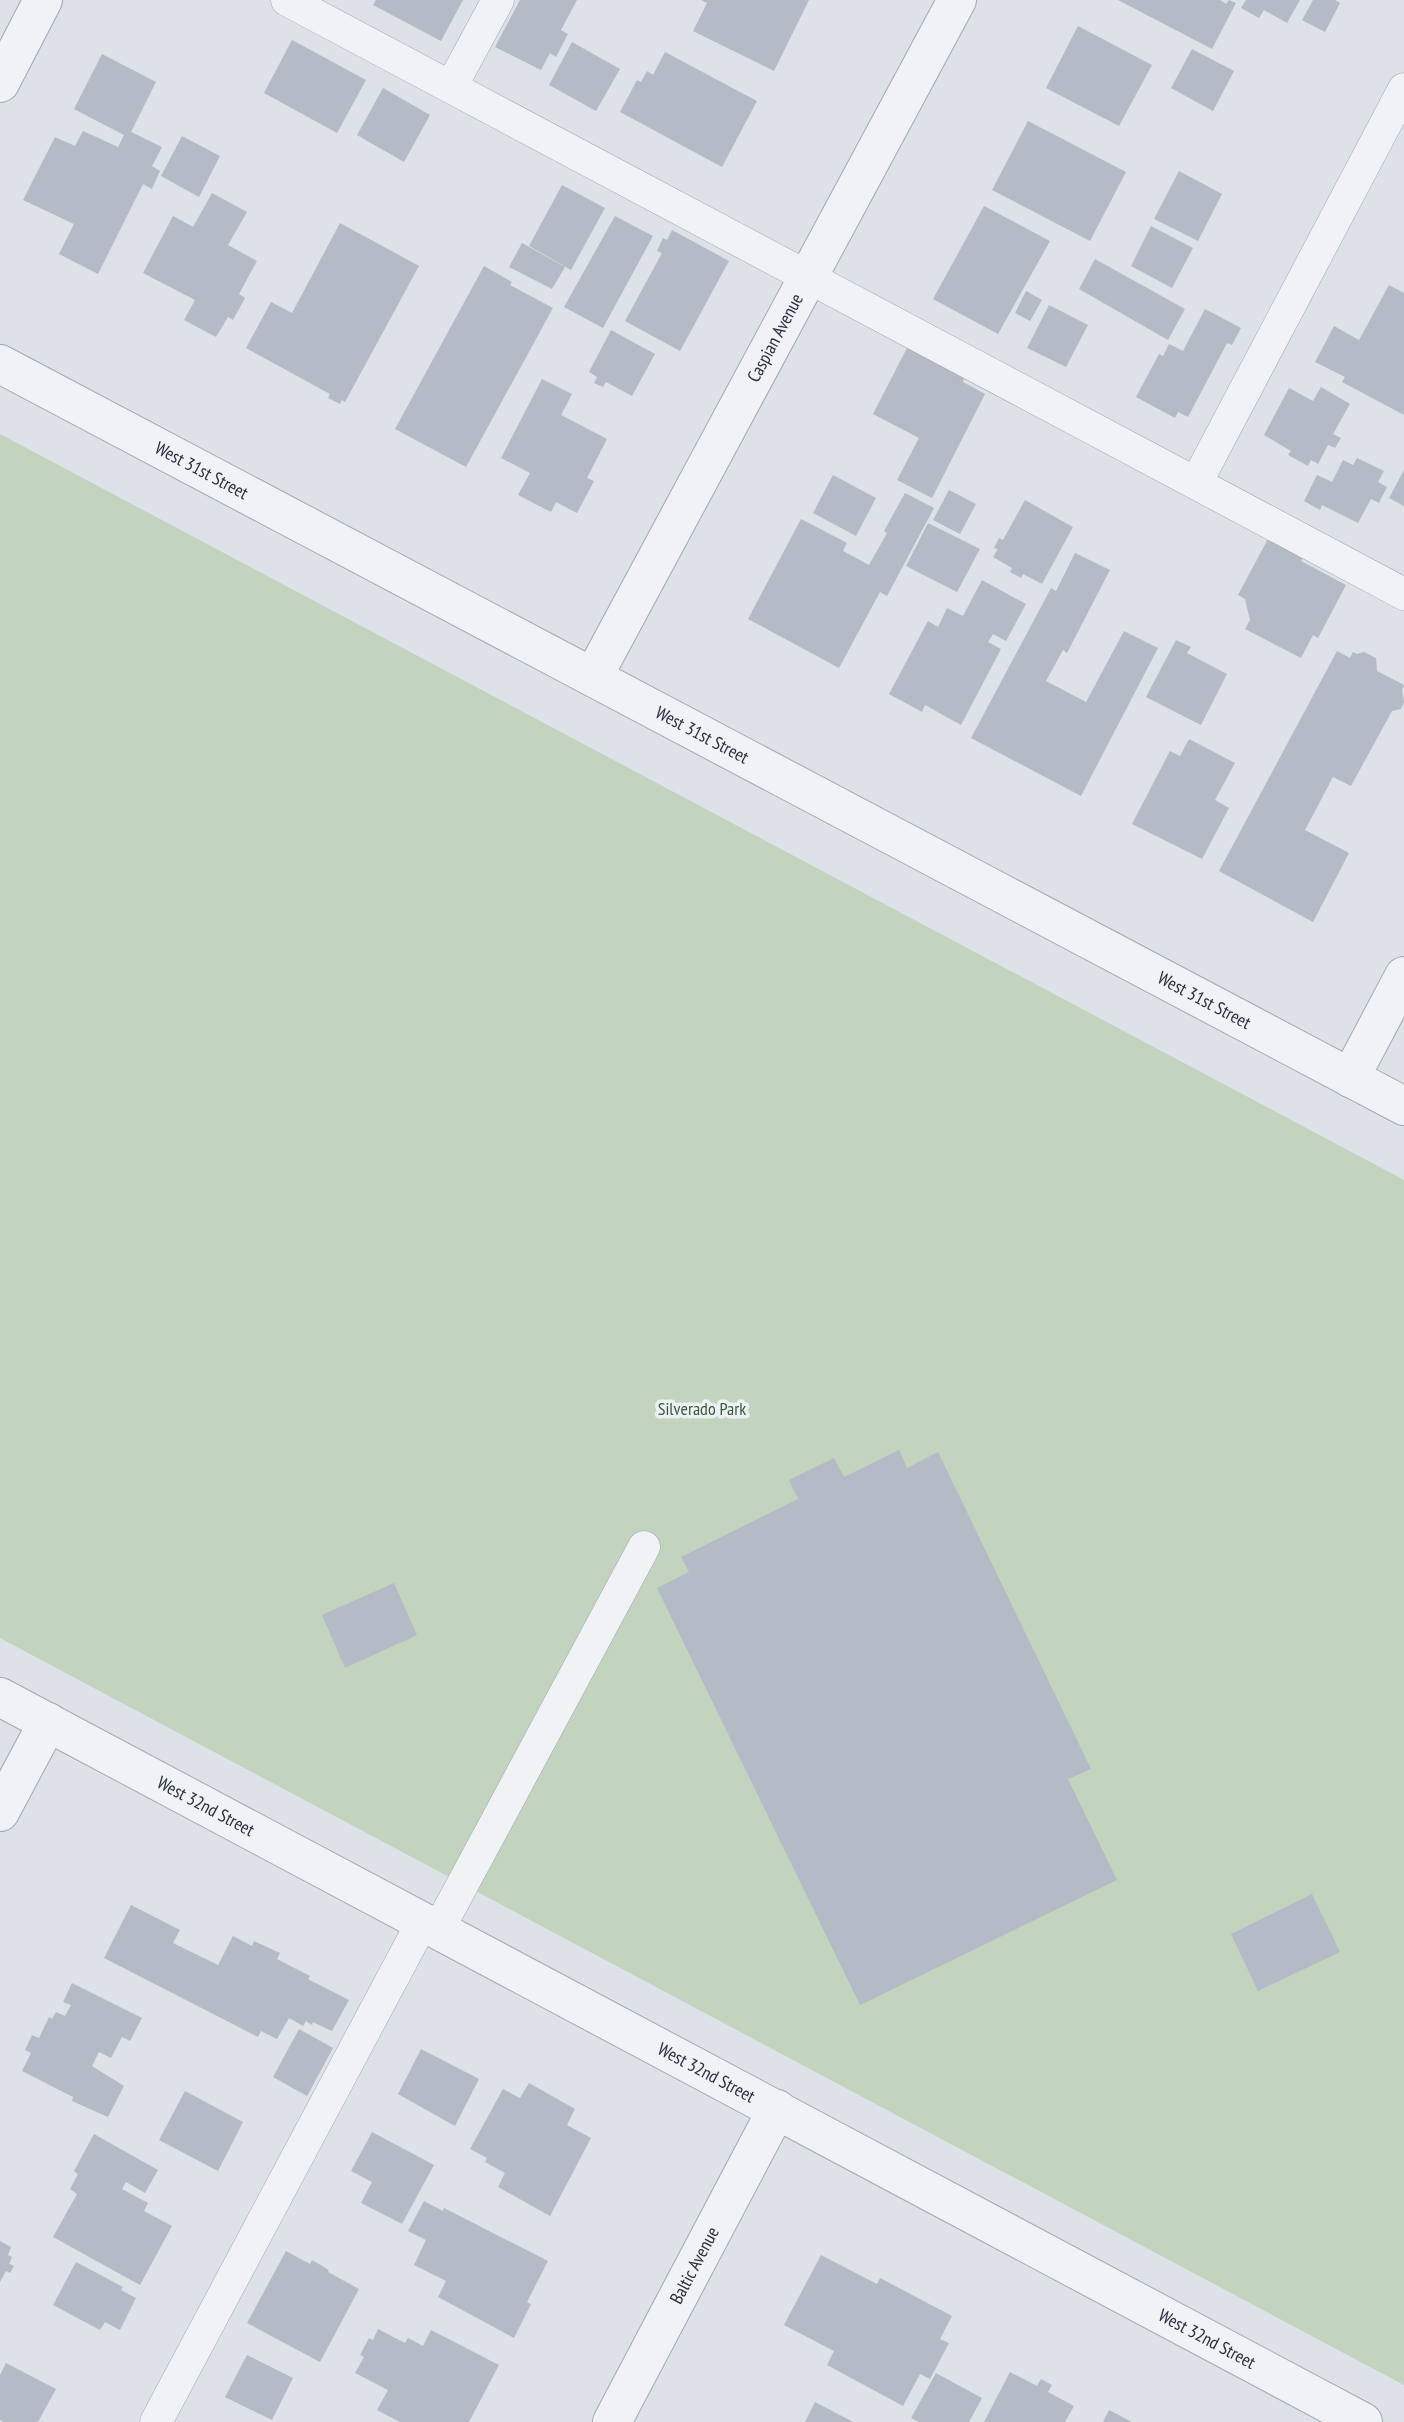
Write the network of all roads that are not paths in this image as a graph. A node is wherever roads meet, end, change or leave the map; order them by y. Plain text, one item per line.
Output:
1 (43, 0) edge
2 (287, 0) edge
3 (498, 0) edge
4 (957, 0) edge
5 (0, 83) edge
6 (451, 87) junction
7 (1404, 89) edge
8 (808, 277) junction
9 (0, 364) edge
10 (1196, 483) junction
11 (1404, 594) edge
12 (593, 677) junction
13 (1404, 976) edge
14 (1350, 1078) junction
15 (1404, 1106) edge
16 (644, 1547) dead end
17 (0, 1697) edge
18 (48, 1722) junction
19 (0, 1812) edge
20 (430, 1925) junction
21 (778, 2109) junction
22 (156, 2422) edge
23 (612, 2422) edge
24 (1363, 2422) edge

1 - 5 street
2 - 6 lane
3 - 6 lane
4 - 8 street, Caspian Avenue
6 - 8 lane
7 - 10 lane
8 - 10 lane
8 - 12 street, Caspian Avenue
9 - 12 street, West 31st Street
10 - 11 lane
12 - 14 street, West 31st Street
13 - 14 street
14 - 15 street, West 31st Street
16 - 20 lane
17 - 18 street, West 32nd Street
18 - 19 street
18 - 20 street, West 32nd Street
20 - 21 street, West 32nd Street
20 - 22 lane
21 - 23 street, Baltic Avenue
21 - 24 street, West 32nd Street

